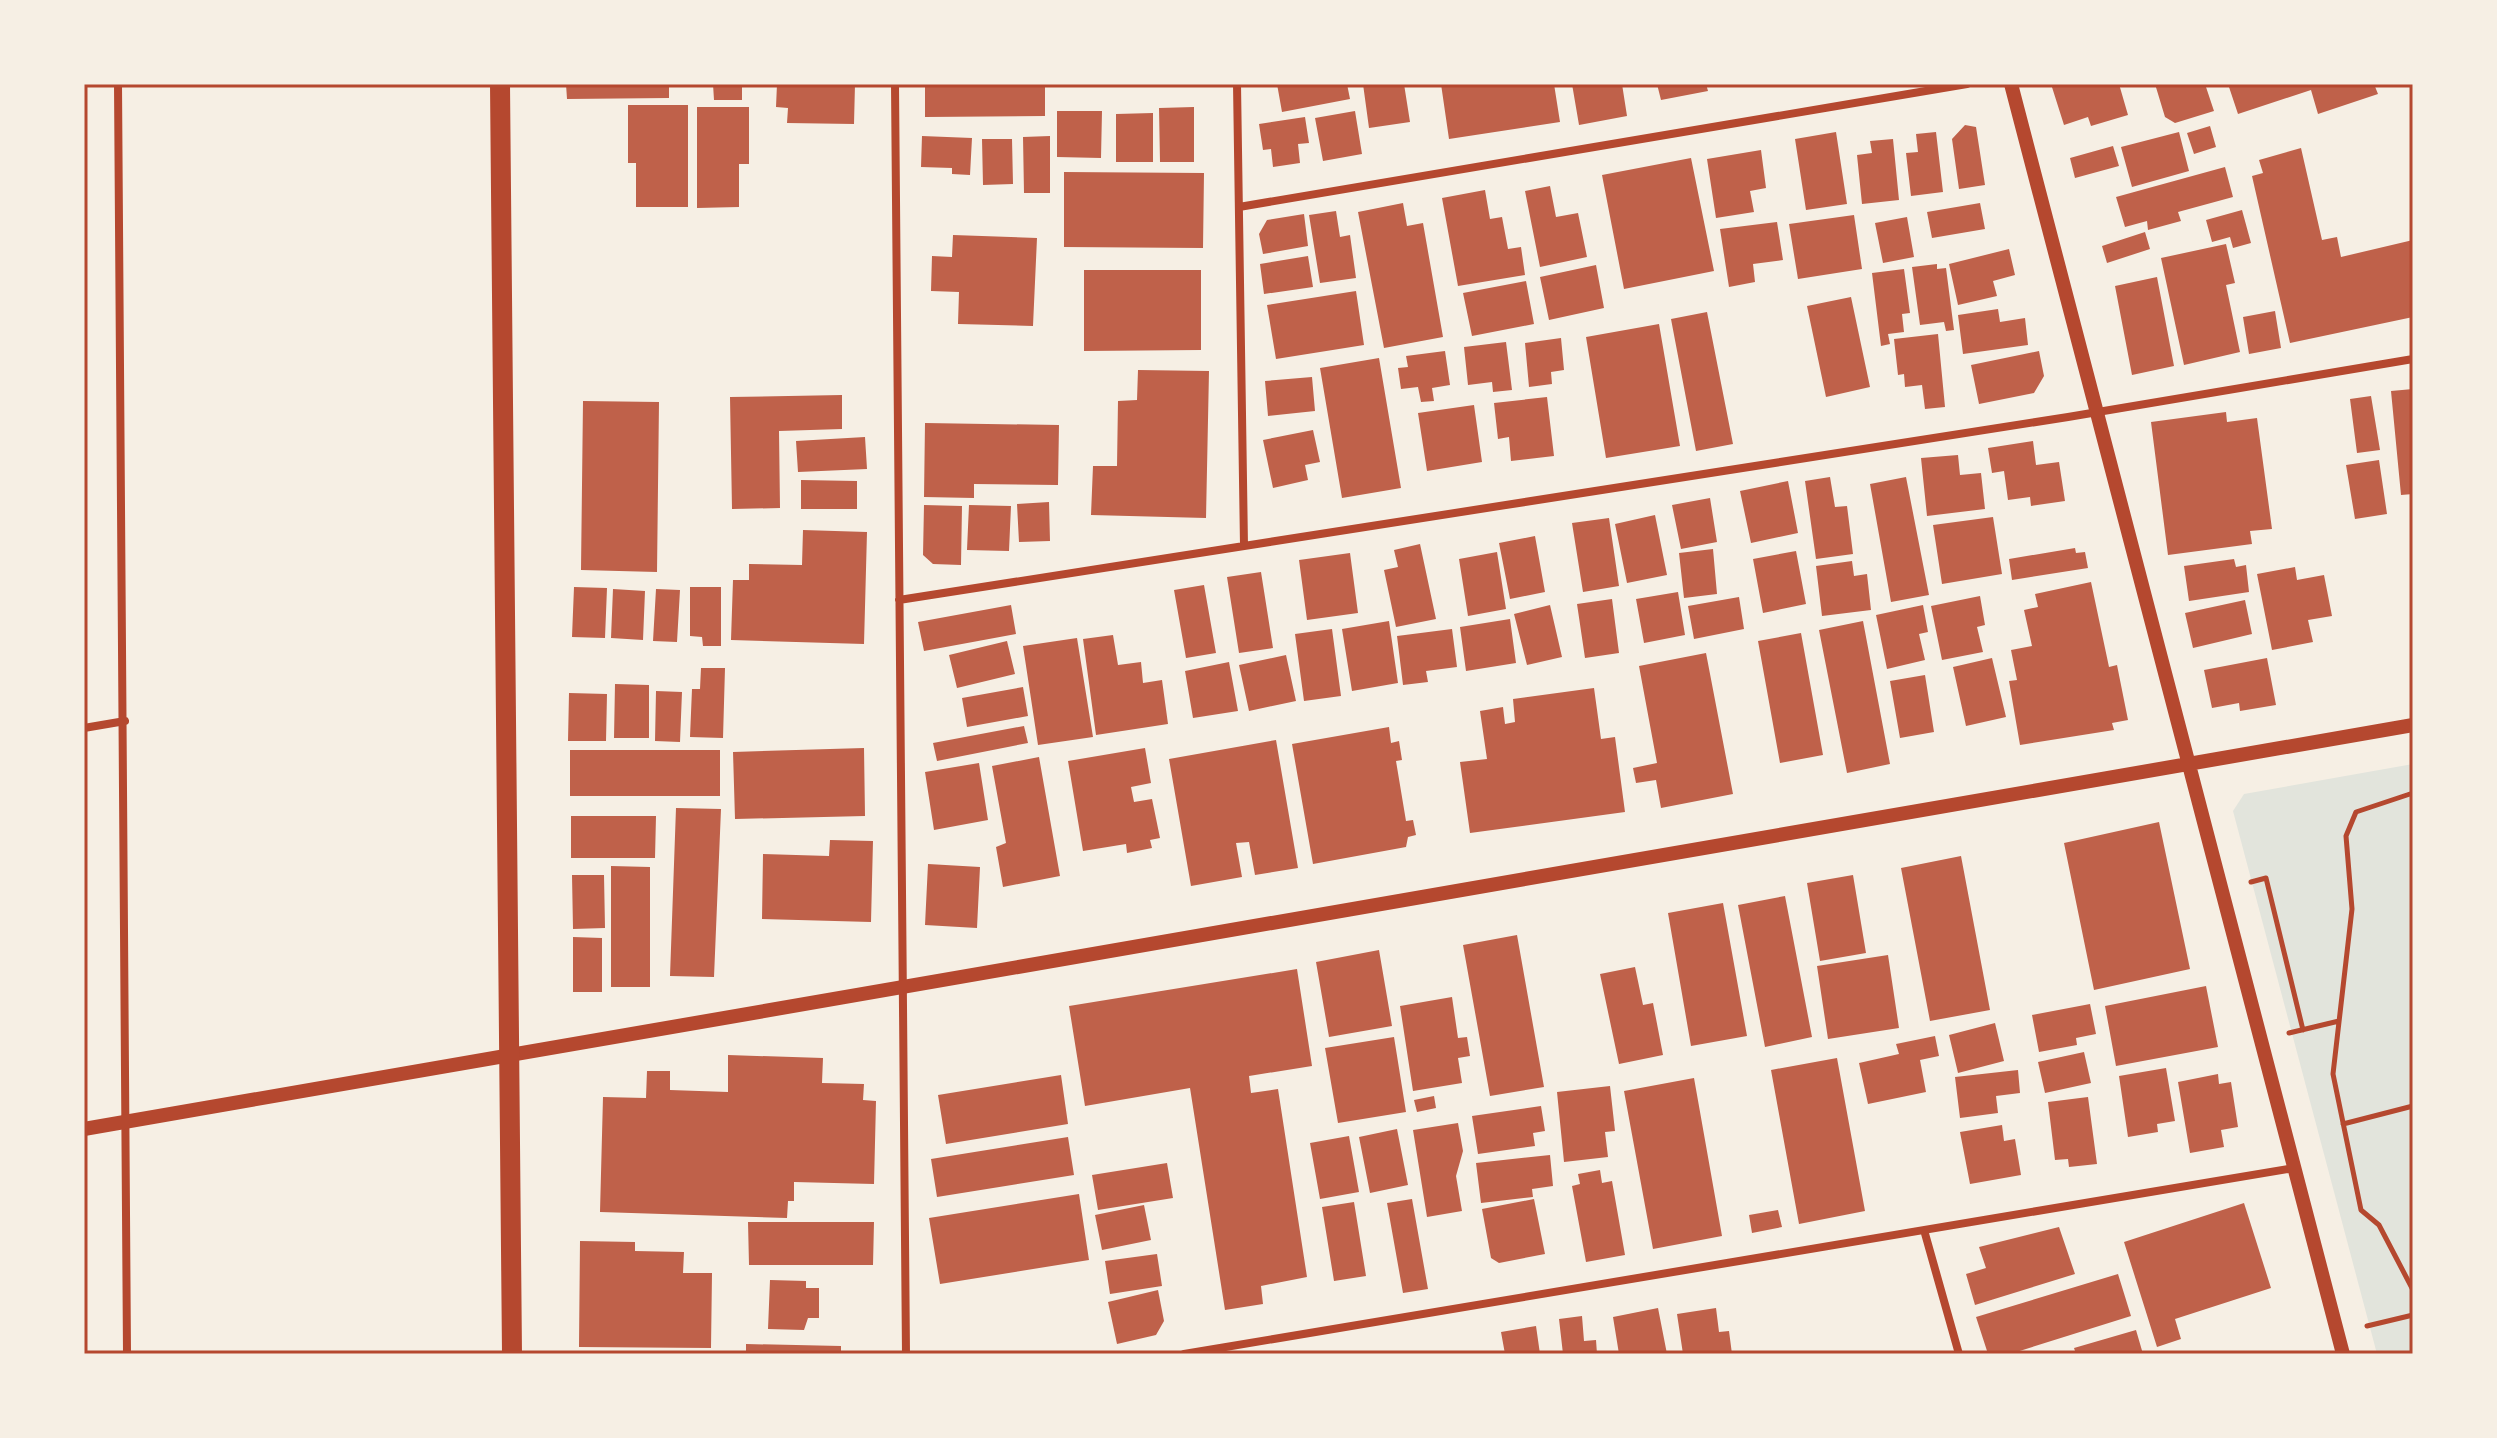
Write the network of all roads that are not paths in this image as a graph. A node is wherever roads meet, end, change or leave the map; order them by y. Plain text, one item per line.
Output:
1 (118, 84) edge
2 (500, 84) edge
3 (895, 84) edge
4 (1237, 84) edge
5 (1967, 84) edge
6 (2011, 84) edge
7 (1239, 207) junction
8 (2413, 359) edge
9 (2094, 412) junction
10 (1244, 546) junction
11 (899, 600) junction
12 (125, 721) junction
13 (2413, 725) edge
14 (84, 728) edge
15 (2187, 766) junction
16 (902, 987) junction
17 (509, 1054) junction
18 (127, 1122) junction
19 (84, 1129) edge
20 (2294, 1168) junction
21 (1924, 1230) junction
22 (127, 1354) edge
23 (512, 1354) edge
24 (906, 1354) edge
25 (1184, 1354) edge
26 (1959, 1354) edge
27 (2343, 1354) edge

1 - 12 street
2 - 17 main road
3 - 11 street
4 - 7 street
5 - 7 street
6 - 9 street
7 - 10 street
8 - 9 street
9 - 10 street
9 - 15 street
10 - 11 street
11 - 16 street
12 - 14 street
12 - 18 street
13 - 15 street
15 - 16 street
15 - 20 street
16 - 17 street
16 - 24 street
17 - 18 street
17 - 23 main road
18 - 19 street
18 - 22 street
20 - 21 street
20 - 27 street
21 - 25 street
21 - 26 street

